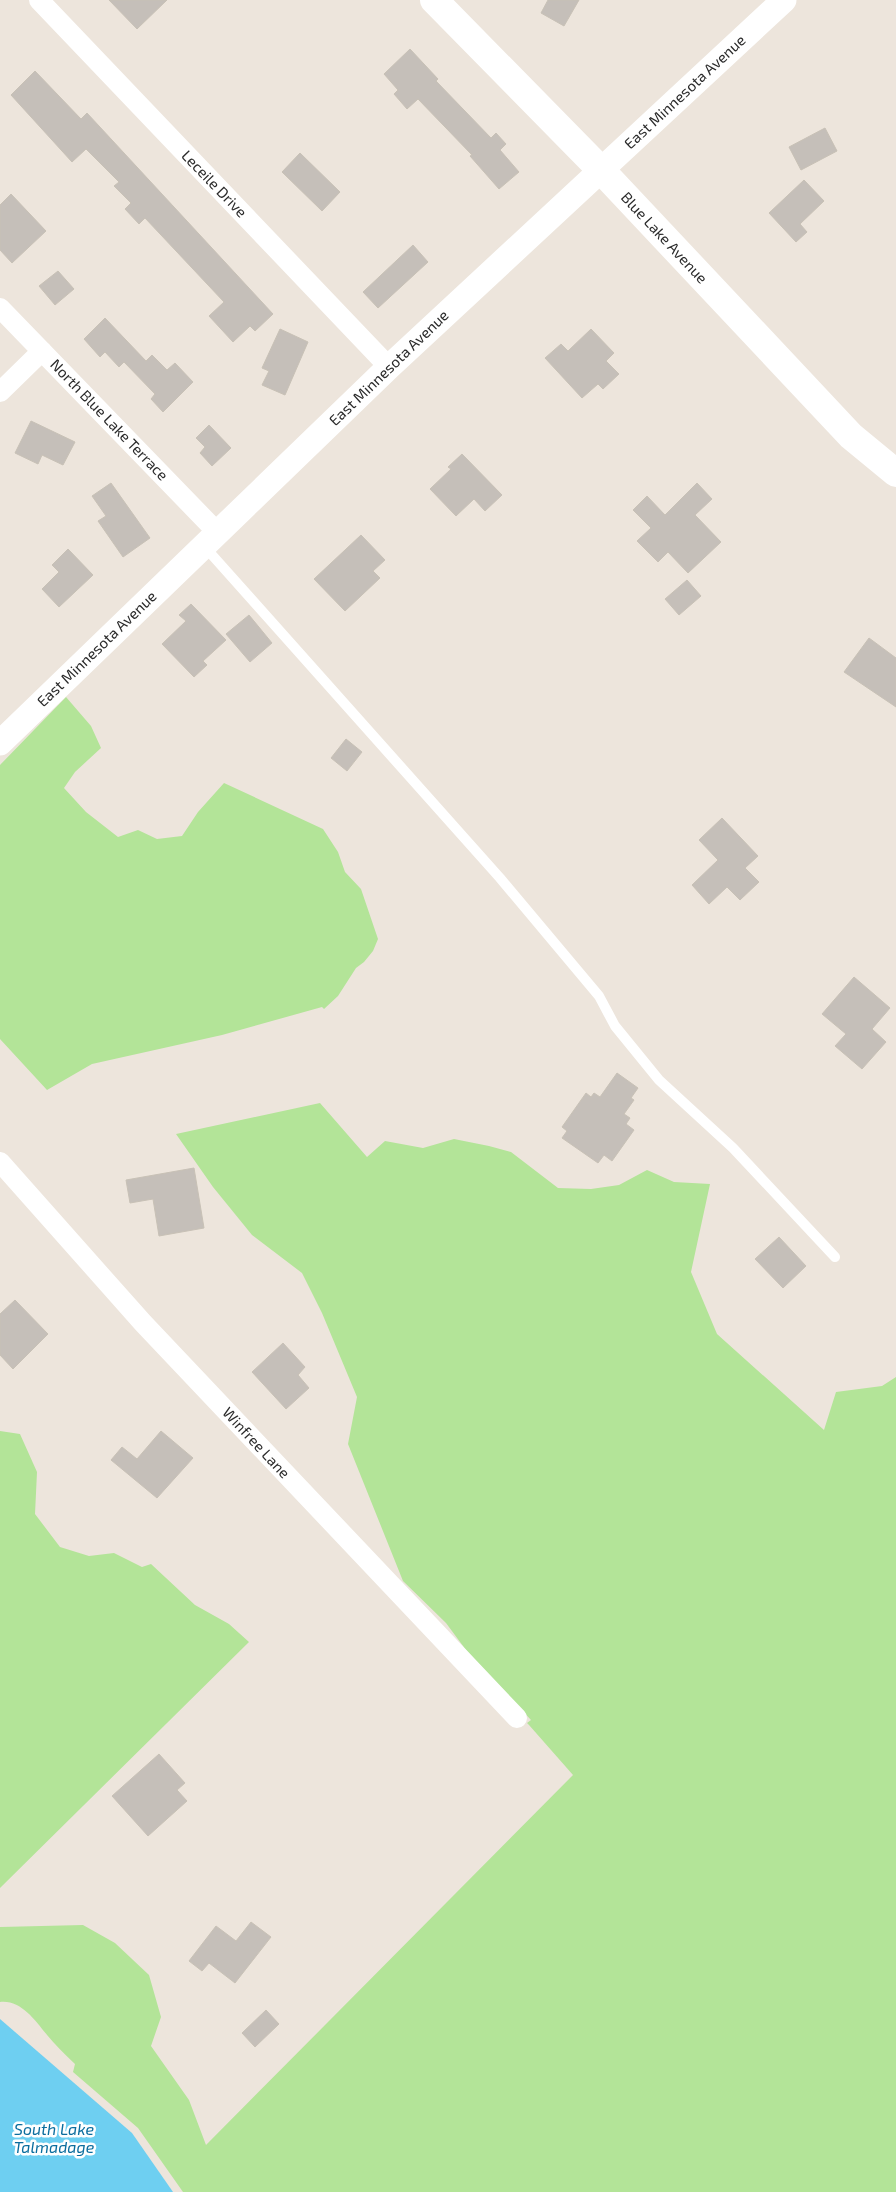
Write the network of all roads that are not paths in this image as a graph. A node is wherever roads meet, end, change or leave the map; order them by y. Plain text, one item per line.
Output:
1 (38, 0) edge
2 (434, 0) edge
3 (784, 0) edge
4 (601, 170) junction
5 (0, 308) edge
6 (42, 351) junction
7 (389, 367) junction
8 (0, 392) edge
9 (896, 474) edge
10 (211, 540) junction
11 (0, 743) edge
12 (0, 1162) edge
13 (835, 1257) dead end
14 (517, 1718) dead end

1 - 7 street, Leceile Drive
2 - 4 main road, Blue Lake Avenue
3 - 4 street, East Minnesota Avenue
4 - 7 street, East Minnesota Avenue
4 - 9 main road, Blue Lake Avenue
5 - 6 street, North Blue Lake Terrace
6 - 8 street
6 - 10 street, North Blue Lake Terrace
7 - 10 street, East Minnesota Avenue
10 - 11 street, East Minnesota Avenue
10 - 13 lane
12 - 14 street, Winfree Lane

